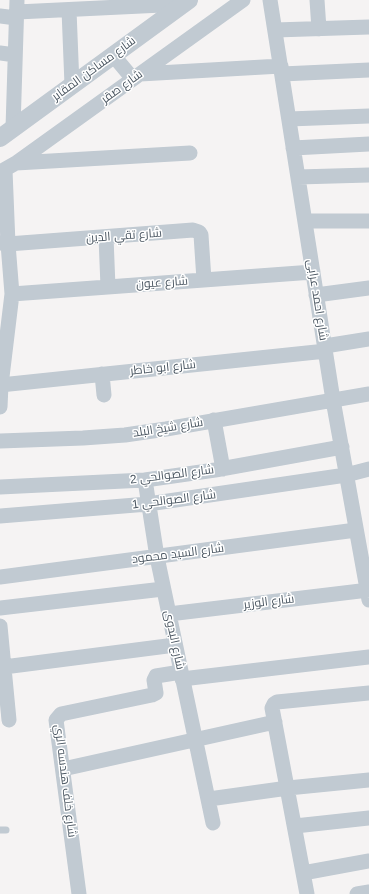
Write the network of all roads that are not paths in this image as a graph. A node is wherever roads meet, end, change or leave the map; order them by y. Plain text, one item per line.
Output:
1 (243, 0) edge
2 (270, 0) edge
3 (317, 0) edge
4 (186, 2) edge
5 (99, 4) edge
6 (17, 10) edge
7 (69, 10) junction
8 (0, 16) edge
9 (369, 27) edge
10 (319, 28) junction
11 (275, 30) junction
12 (0, 53) edge
13 (15, 55) junction
14 (113, 56) junction
15 (281, 70) junction
16 (369, 70) edge
17 (137, 76) junction
18 (72, 85) junction
19 (7, 94) edge
20 (369, 116) edge
21 (289, 119) junction
22 (6, 133) edge
23 (369, 144) edge
24 (293, 148) junction
25 (190, 153) dead end
26 (7, 168) edge
27 (369, 175) edge
28 (298, 177) junction
29 (305, 221) junction
30 (369, 221) edge
31 (106, 237) junction
32 (4, 243) edge
33 (313, 272) junction
34 (204, 280) junction
35 (108, 287) junction
36 (369, 288) edge
37 (12, 294) junction
38 (316, 295) junction
39 (369, 340) edge
40 (325, 348) junction
41 (102, 374) junction
42 (0, 385) edge
43 (369, 394) edge
44 (104, 396) dead end
45 (333, 400) junction
46 (0, 407) edge
47 (214, 420) junction
48 (0, 441) edge
49 (342, 447) junction
50 (223, 469) junction
51 (369, 469) edge
52 (346, 475) junction
53 (145, 480) junction
54 (0, 487) edge
55 (148, 504) junction
56 (0, 516) edge
57 (356, 530) junction
58 (157, 557) junction
59 (0, 577) edge
60 (163, 589) junction
61 (368, 593) edge
62 (0, 608) edge
63 (169, 614) junction
64 (0, 626) edge
65 (175, 645) junction
66 (1, 647) edge
67 (369, 657) edge
68 (4, 667) junction
69 (181, 675) junction
70 (3, 687) edge
71 (369, 693) edge
72 (9, 720) dead end
73 (275, 722) junction
74 (196, 740) junction
75 (63, 769) junction
76 (369, 780) edge
77 (288, 788) junction
78 (208, 799) junction
79 (369, 818) edge
80 (213, 823) dead end
81 (295, 826) junction
82 (369, 861) edge
83 (303, 873) junction
84 (369, 892) edge
85 (79, 894) edge
86 (307, 894) edge
87 (357, 894) edge

1 - 17 street, شارع صقر
2 - 11 street, شارع احمد عرابى
3 - 10 street
4 - 5 street
4 - 14 street, شارع مساكن المقابر
5 - 7 street
6 - 7 street
6 - 8 street
6 - 13 street
7 - 18 street
9 - 10 street
10 - 11 street
11 - 15 street, شارع احمد عرابى
12 - 13 street
13 - 19 street
14 - 17 street
14 - 18 street, شارع مساكن المقابر
15 - 16 street
15 - 17 street
15 - 21 street, شارع احمد عرابى
17 - 26 street, شارع صقر
18 - 22 street, شارع مساكن المقابر
19 - 22 street
20 - 21 street
21 - 24 street, شارع احمد عرابى
23 - 24 street
24 - 28 street, شارع احمد عرابى
25 - 26 street
26 - 32 street
27 - 28 street
28 - 29 street, شارع احمد عرابى
29 - 30 street
29 - 33 street, شارع احمد عرابى
31 - 32 street, شارع تقي الدين
31 - 34 street, شارع تقي الدين
31 - 35 street
32 - 37 street
33 - 34 street, شارع عيون
33 - 38 street, شارع احمد عرابى
34 - 35 street, شارع عيون
35 - 37 street, شارع عيون
36 - 38 street
37 - 42 street
38 - 40 street, شارع احمد عرابى
39 - 40 street, شارع ابو خاطر
40 - 41 street, شارع ابو خاطر
40 - 45 street, شارع احمد عرابى
41 - 42 street, شارع ابو خاطر
41 - 44 street
42 - 46 street
43 - 45 street, شارع شيخ البلد
45 - 47 street, شارع شيخ البلد
45 - 49 street, شارع احمد عرابى
47 - 48 street, شارع شيخ البلد
47 - 50 street
49 - 50 street, شارع الصوالحي 2
49 - 52 street, شارع احمد عرابى
50 - 53 street, شارع الصوالحي 2
51 - 52 street, شارع الصوالحي 1
52 - 55 street, شارع الصوالحي 1
52 - 57 street, شارع احمد عرابى
53 - 54 street, شارع الصوالحي 2
53 - 55 street, شارع البدوى
55 - 56 street, شارع الصوالحي 1
55 - 58 street, شارع البدوى
57 - 58 street, شارع السيد محمود
57 - 61 street, شارع احمد عرابى
58 - 59 street, شارع السيد محمود
58 - 60 street, شارع البدوى
60 - 62 street
60 - 63 street, شارع البدوى
61 - 63 street, شارع الوزير
63 - 65 street, شارع البدوى
64 - 66 street
65 - 68 street
65 - 69 street, شارع البدوى
66 - 68 street
67 - 69 street
68 - 70 street
69 - 74 street, شارع البدوى
69 - 75 street, شارع خلف هندسه الري
70 - 72 street
71 - 73 street
73 - 74 street
73 - 77 street
74 - 75 street
74 - 78 street, شارع البدوى
75 - 85 street, شارع خلف هندسه الري
76 - 77 street
77 - 78 street
77 - 81 street
78 - 80 street, شارع البدوى
79 - 81 street
81 - 83 street
82 - 83 street
83 - 86 street
84 - 87 street

